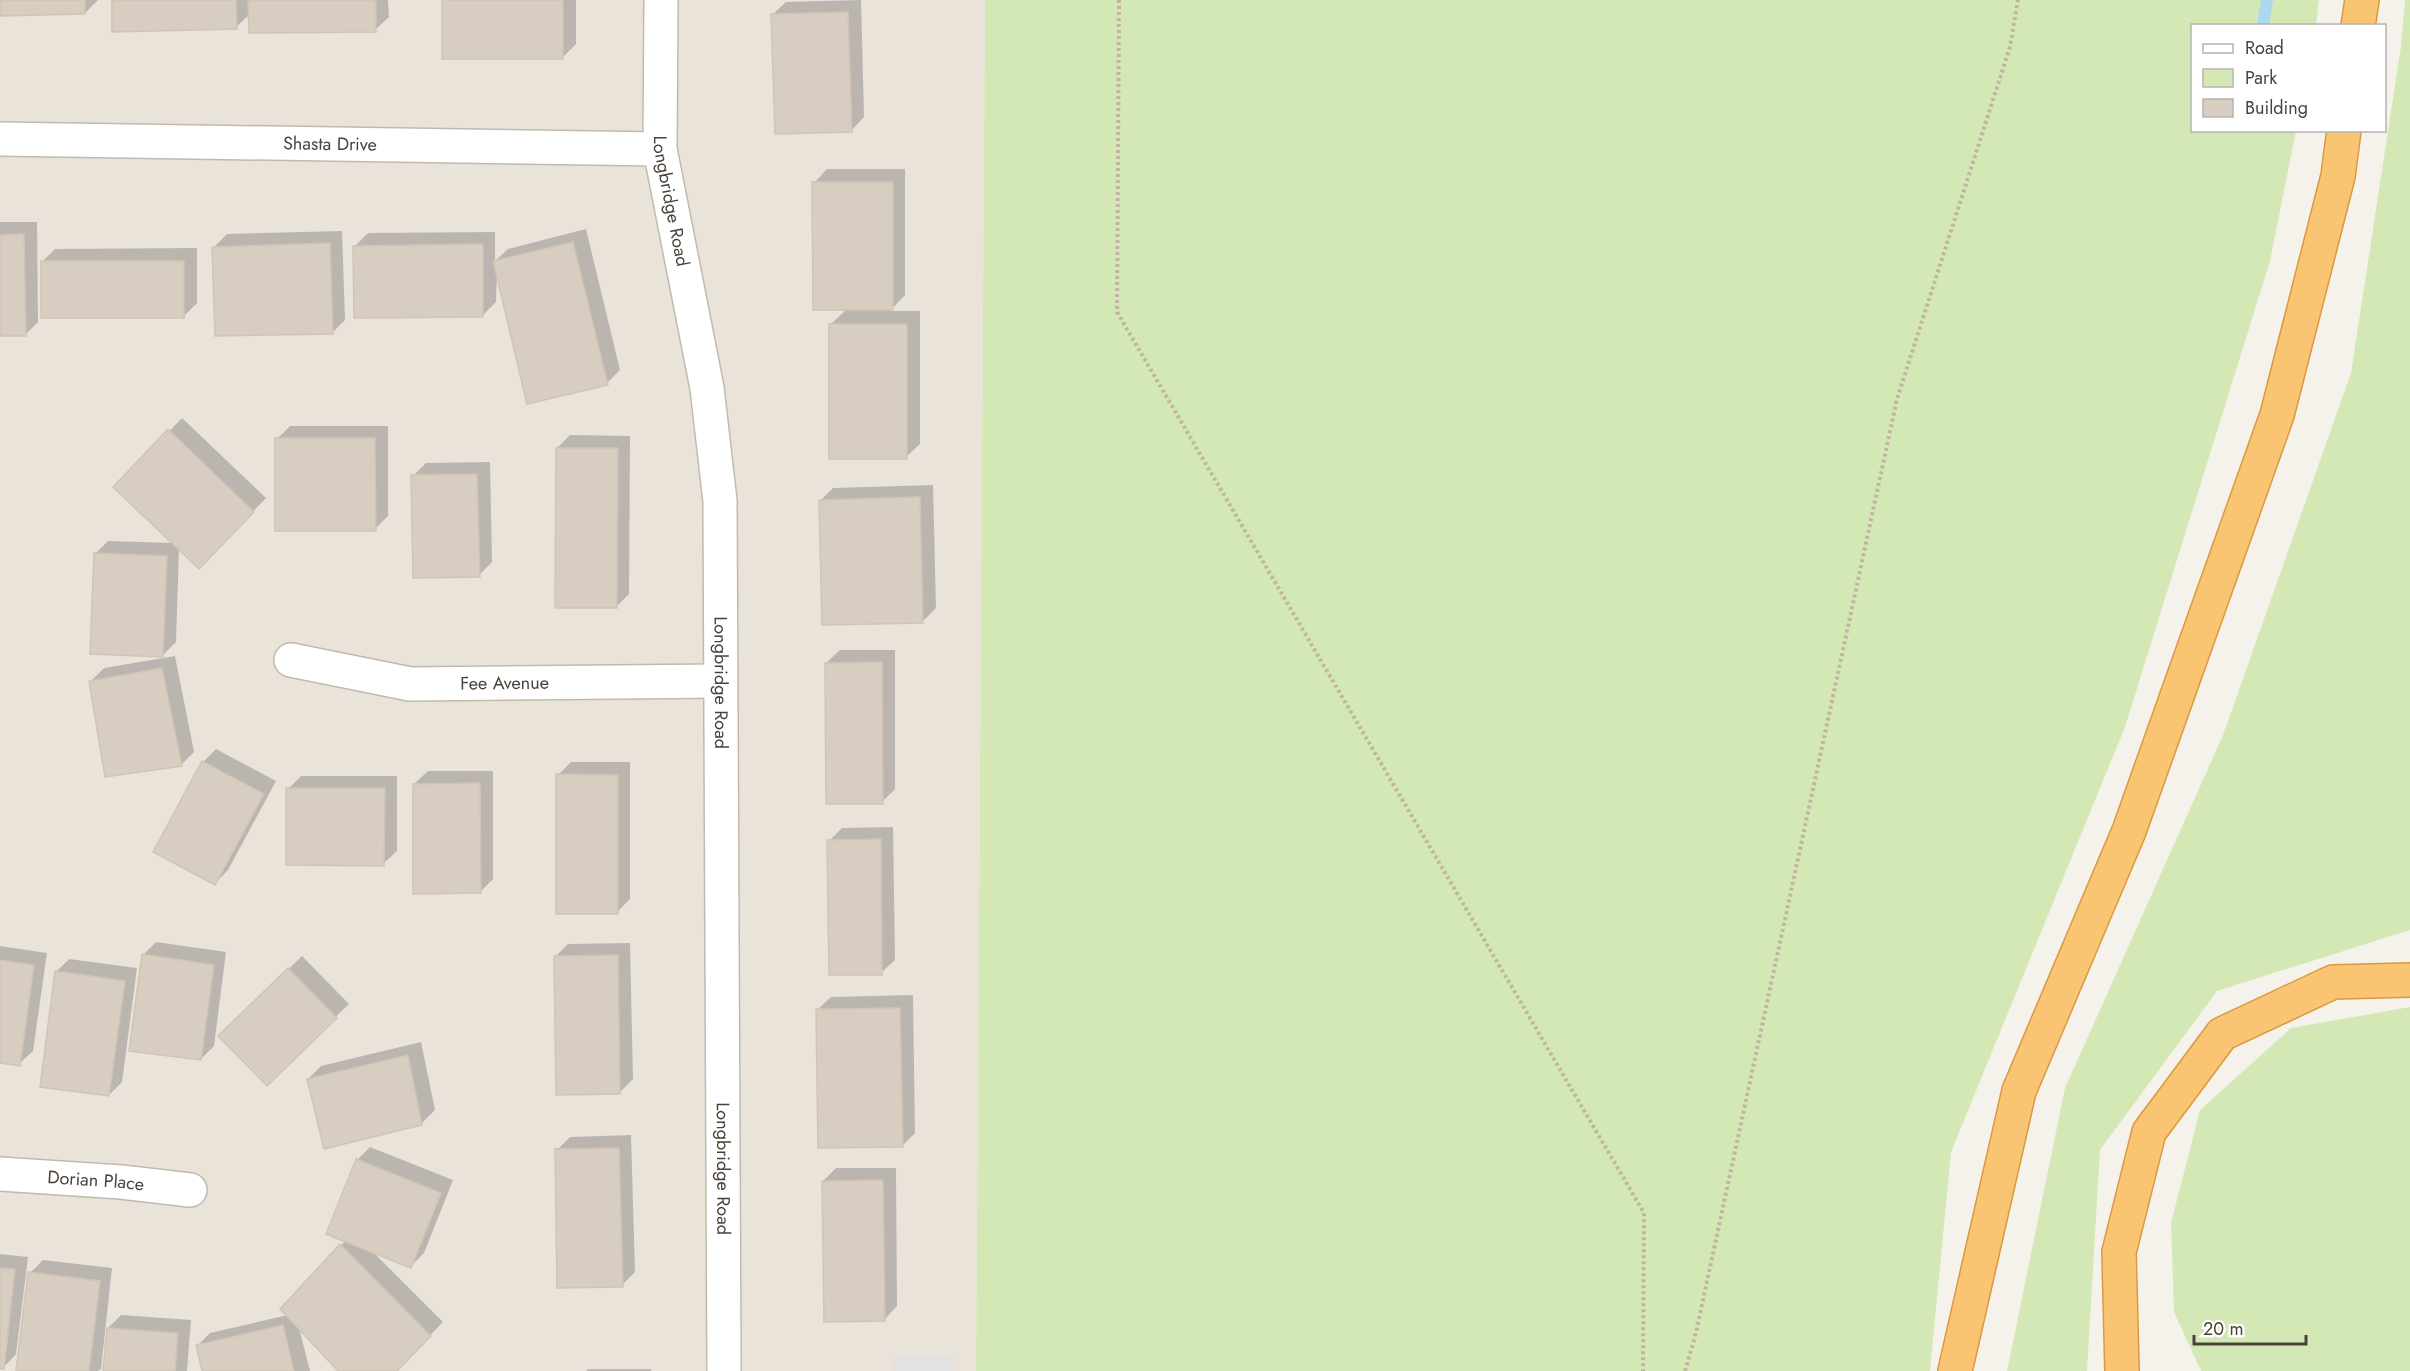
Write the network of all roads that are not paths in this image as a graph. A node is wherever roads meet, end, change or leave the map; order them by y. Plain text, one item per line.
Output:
1 (661, 0) edge
2 (2362, 0) edge
3 (2358, 24) edge
4 (2344, 132) edge
5 (0, 139) edge
6 (660, 149) junction
7 (291, 660) dead end
8 (720, 681) junction
9 (2410, 980) edge
10 (0, 1174) edge
11 (190, 1190) dead end
12 (724, 1371) edge
13 (1955, 1371) edge
14 (2122, 1371) edge

1 - 6 street, Longbridge Road
2 - 3 highway
4 - 13 highway
5 - 6 street, Shasta Drive
6 - 8 street, Longbridge Road
7 - 8 street, Fee Avenue
8 - 12 street, Longbridge Road
9 - 14 highway
10 - 11 street, Dorian Place

